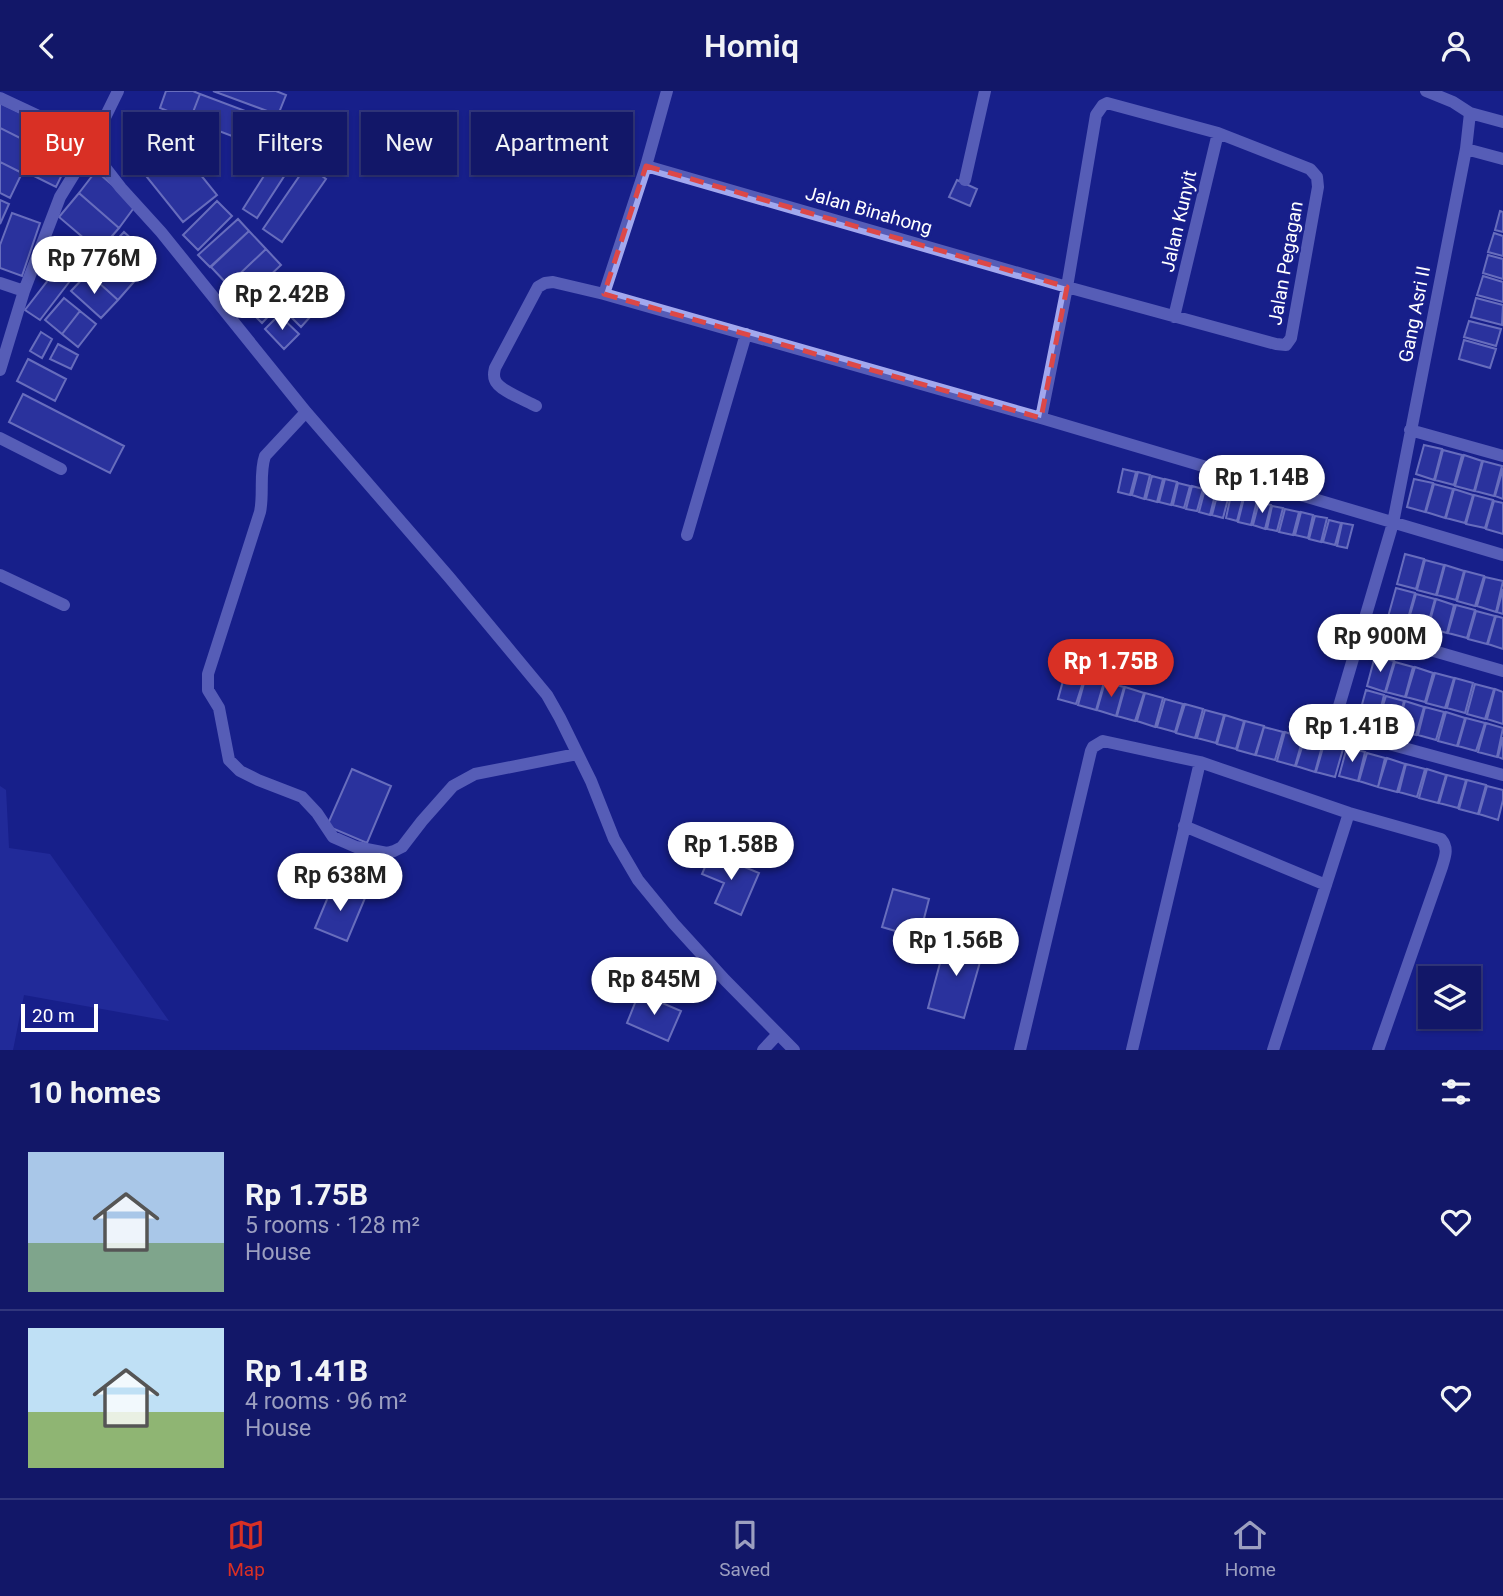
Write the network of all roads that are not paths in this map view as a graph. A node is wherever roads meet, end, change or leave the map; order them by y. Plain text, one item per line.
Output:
1 (118, 91) edge
2 (667, 91) edge
3 (971, 91) edge
4 (1426, 91) edge
5 (985, 93) edge
6 (0, 98) edge
7 (28, 112) edge
8 (108, 112) edge
9 (1470, 113) junction
10 (1503, 122) edge
11 (1218, 133) junction
12 (1466, 149) junction
13 (1503, 159) edge
14 (646, 166) junction
15 (109, 173) edge
16 (73, 175) edge
17 (965, 180) dead end
18 (0, 283) edge
19 (1067, 288) junction
20 (24, 291) junction
21 (604, 294) junction
22 (1174, 317) junction
23 (746, 334) junction
24 (1276, 344) joint
25 (0, 370) edge
26 (536, 405) dead end
27 (306, 412) junction
28 (1041, 418) junction
29 (1410, 430) junction
30 (0, 438) edge
31 (1503, 456) edge
32 (61, 469) dead end
33 (1392, 523) junction
34 (687, 535) dead end
35 (1503, 555) edge
36 (0, 575) edge
37 (64, 605) dead end
38 (1361, 630) junction
39 (1503, 671) edge
40 (577, 754) junction
41 (1200, 762) junction
42 (1503, 775) edge
43 (1349, 813) junction
44 (1184, 826) junction
45 (1326, 885) junction
46 (778, 1034) junction
47 (763, 1050) edge
48 (794, 1050) edge
49 (1020, 1050) edge
50 (1132, 1050) edge
51 (1273, 1050) edge
52 (1378, 1050) edge

1 - 8 street
2 - 14 street
3 - 5 street
4 - 9 street
5 - 17 street
6 - 7 street
9 - 10 street
9 - 12 street, Gang Asri II
11 - 19 street
11 - 22 street, Jalan Kunyit
11 - 24 street, Jalan Pegagan
12 - 13 street
12 - 29 street, Gang Asri II
14 - 19 street, Jalan Binahong
14 - 21 street
15 - 27 street
16 - 20 street
18 - 20 street
19 - 22 street, Jalan Binahong
19 - 28 street
20 - 25 street
21 - 23 street
21 - 26 street
22 - 24 street, Jalan Binahong
23 - 28 street
23 - 34 street
27 - 40 street
27 - 40 street
28 - 33 street
29 - 31 street
29 - 33 street, Gang Asri II
30 - 32 street
33 - 35 street
33 - 38 street, Gang Asri II
36 - 37 street
38 - 39 street
38 - 42 street, Gang Asri II
40 - 46 street
41 - 43 street
41 - 44 street
41 - 49 street
43 - 45 street
43 - 52 street
44 - 45 street
44 - 50 street
45 - 51 street
46 - 47 street
46 - 48 street

